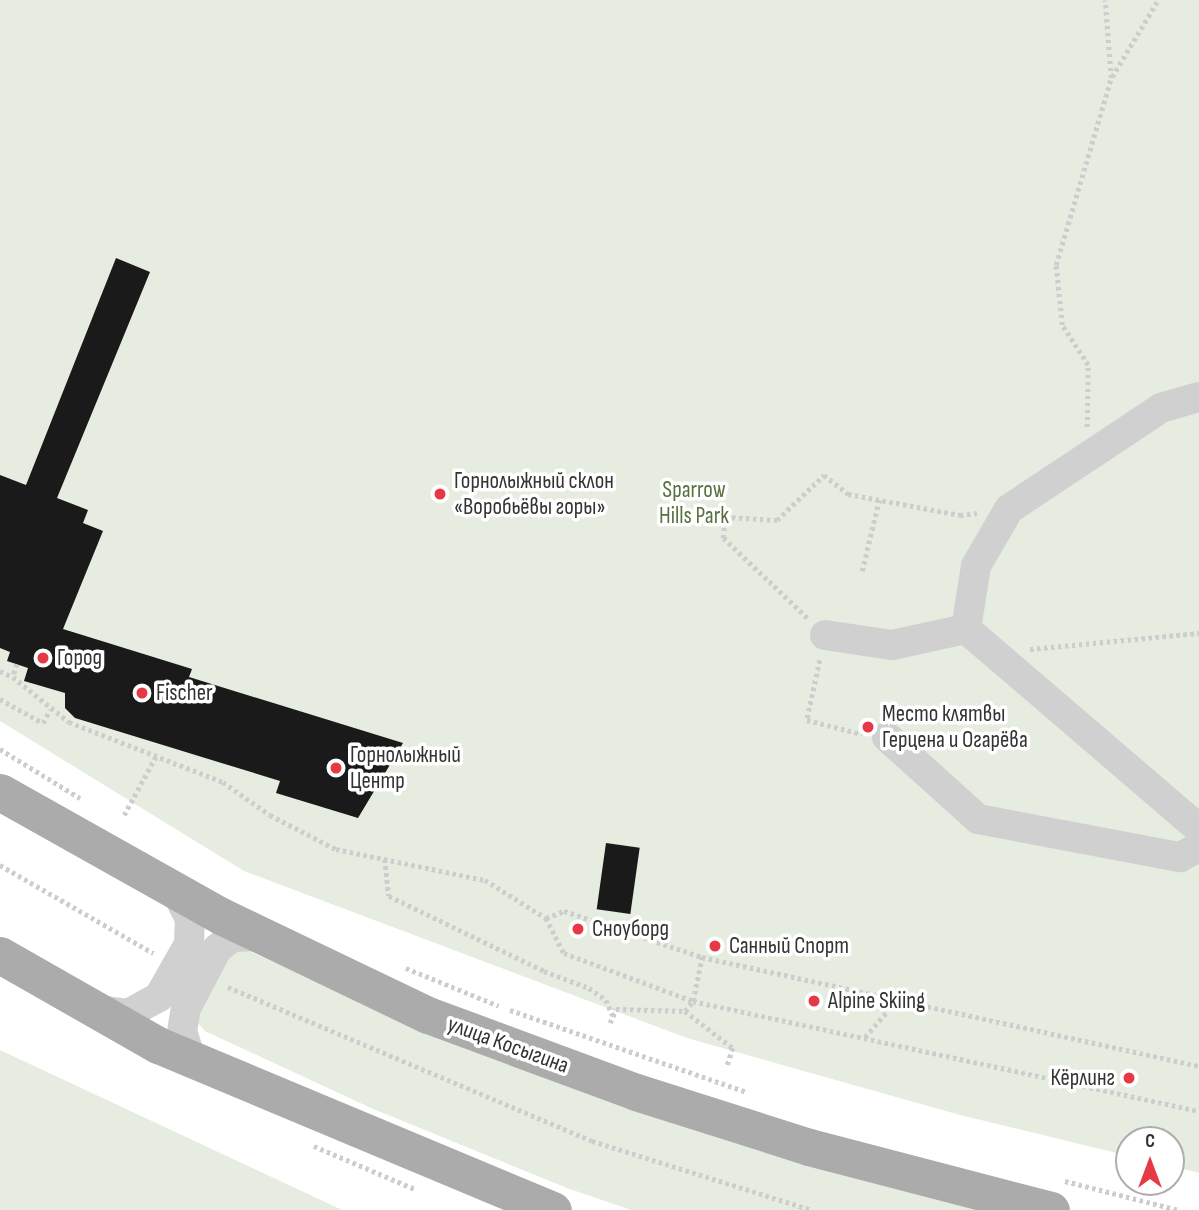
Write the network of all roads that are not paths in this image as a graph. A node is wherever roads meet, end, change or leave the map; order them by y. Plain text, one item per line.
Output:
1 (1199, 397) edge
2 (966, 629) junction
3 (825, 635) road end
4 (887, 737) dead end
5 (0, 792) edge
6 (1199, 829) edge
7 (1199, 847) edge
8 (176, 891) junction
9 (263, 936) junction
10 (0, 955) edge
11 (190, 971) junction
12 (97, 1010) junction
13 (191, 1059) junction
14 (1055, 1195) edge
15 (553, 1210) edge

1 - 2 street
2 - 3 street
2 - 6 street
4 - 7 street
5 - 8 main road, улица Косыгина
8 - 9 main road, улица Косыгина
8 - 11 street
9 - 11 street
9 - 14 main road, улица Косыгина
10 - 12 main road
11 - 12 street
11 - 13 street
12 - 13 main road
13 - 15 main road

